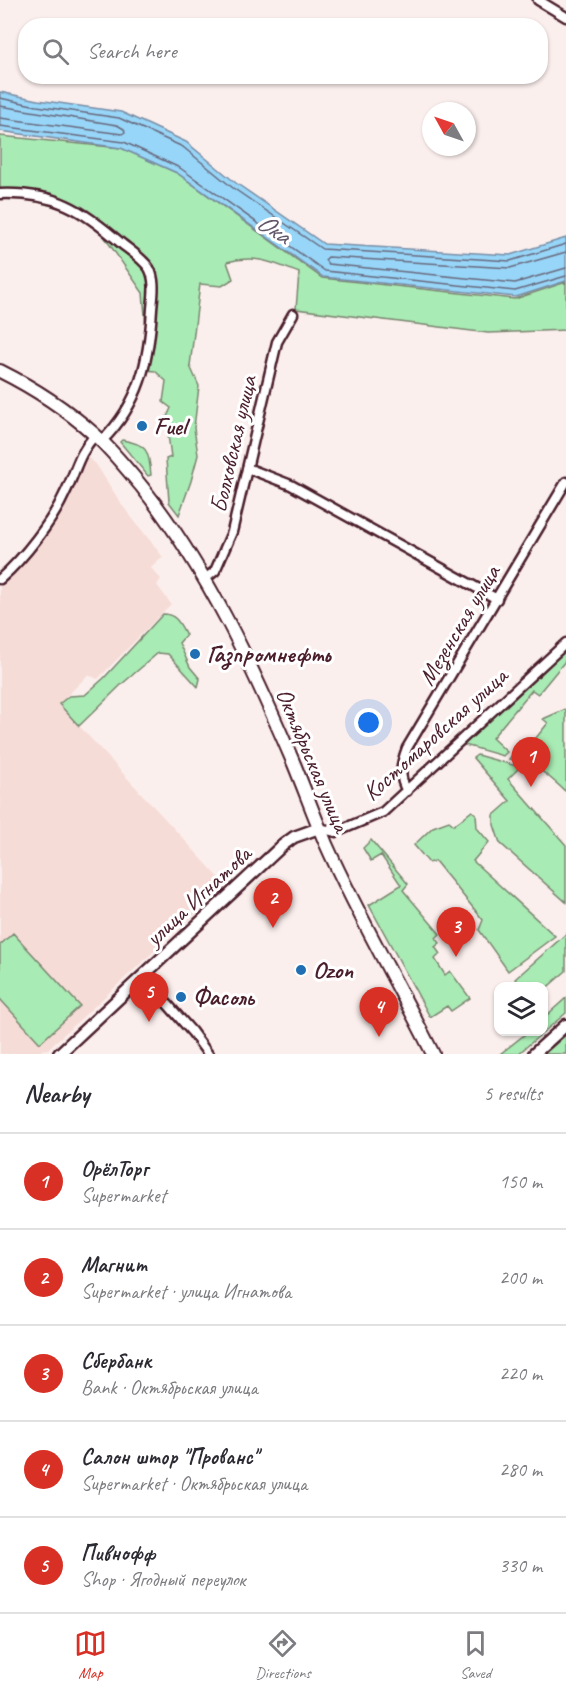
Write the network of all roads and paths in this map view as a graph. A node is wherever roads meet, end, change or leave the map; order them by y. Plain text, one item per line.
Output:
1 (538, 0) edge
2 (566, 17) edge
3 (0, 194) edge
4 (293, 314) dead end
5 (0, 371) edge
6 (99, 438) junction
7 (248, 468) junction
8 (566, 482) edge
9 (0, 579) edge
10 (205, 579) junction
11 (497, 599) junction
12 (566, 643) edge
13 (407, 791) junction
14 (319, 828) junction
15 (142, 976) junction
16 (566, 1025) edge
17 (59, 1054) edge
18 (208, 1054) edge
19 (433, 1054) edge
20 (534, 1054) edge

1 - 2 street
3 - 6 street
4 - 7 street, Болховская улица
5 - 6 main road, Октябрьская улица
6 - 9 street
6 - 10 main road, Октябрьская улица
7 - 10 street, Болховская улица
7 - 11 street
8 - 11 street, Мезенская улица
10 - 14 main road, Октябрьская улица
11 - 13 street, Мезенская улица
12 - 13 street, Костомаровская улица
13 - 14 street, Костомаровская улица
14 - 15 main road, улица Игнатова
14 - 19 main road, Октябрьская улица
15 - 17 main road, улица Игнатова
15 - 18 street
16 - 20 main road

